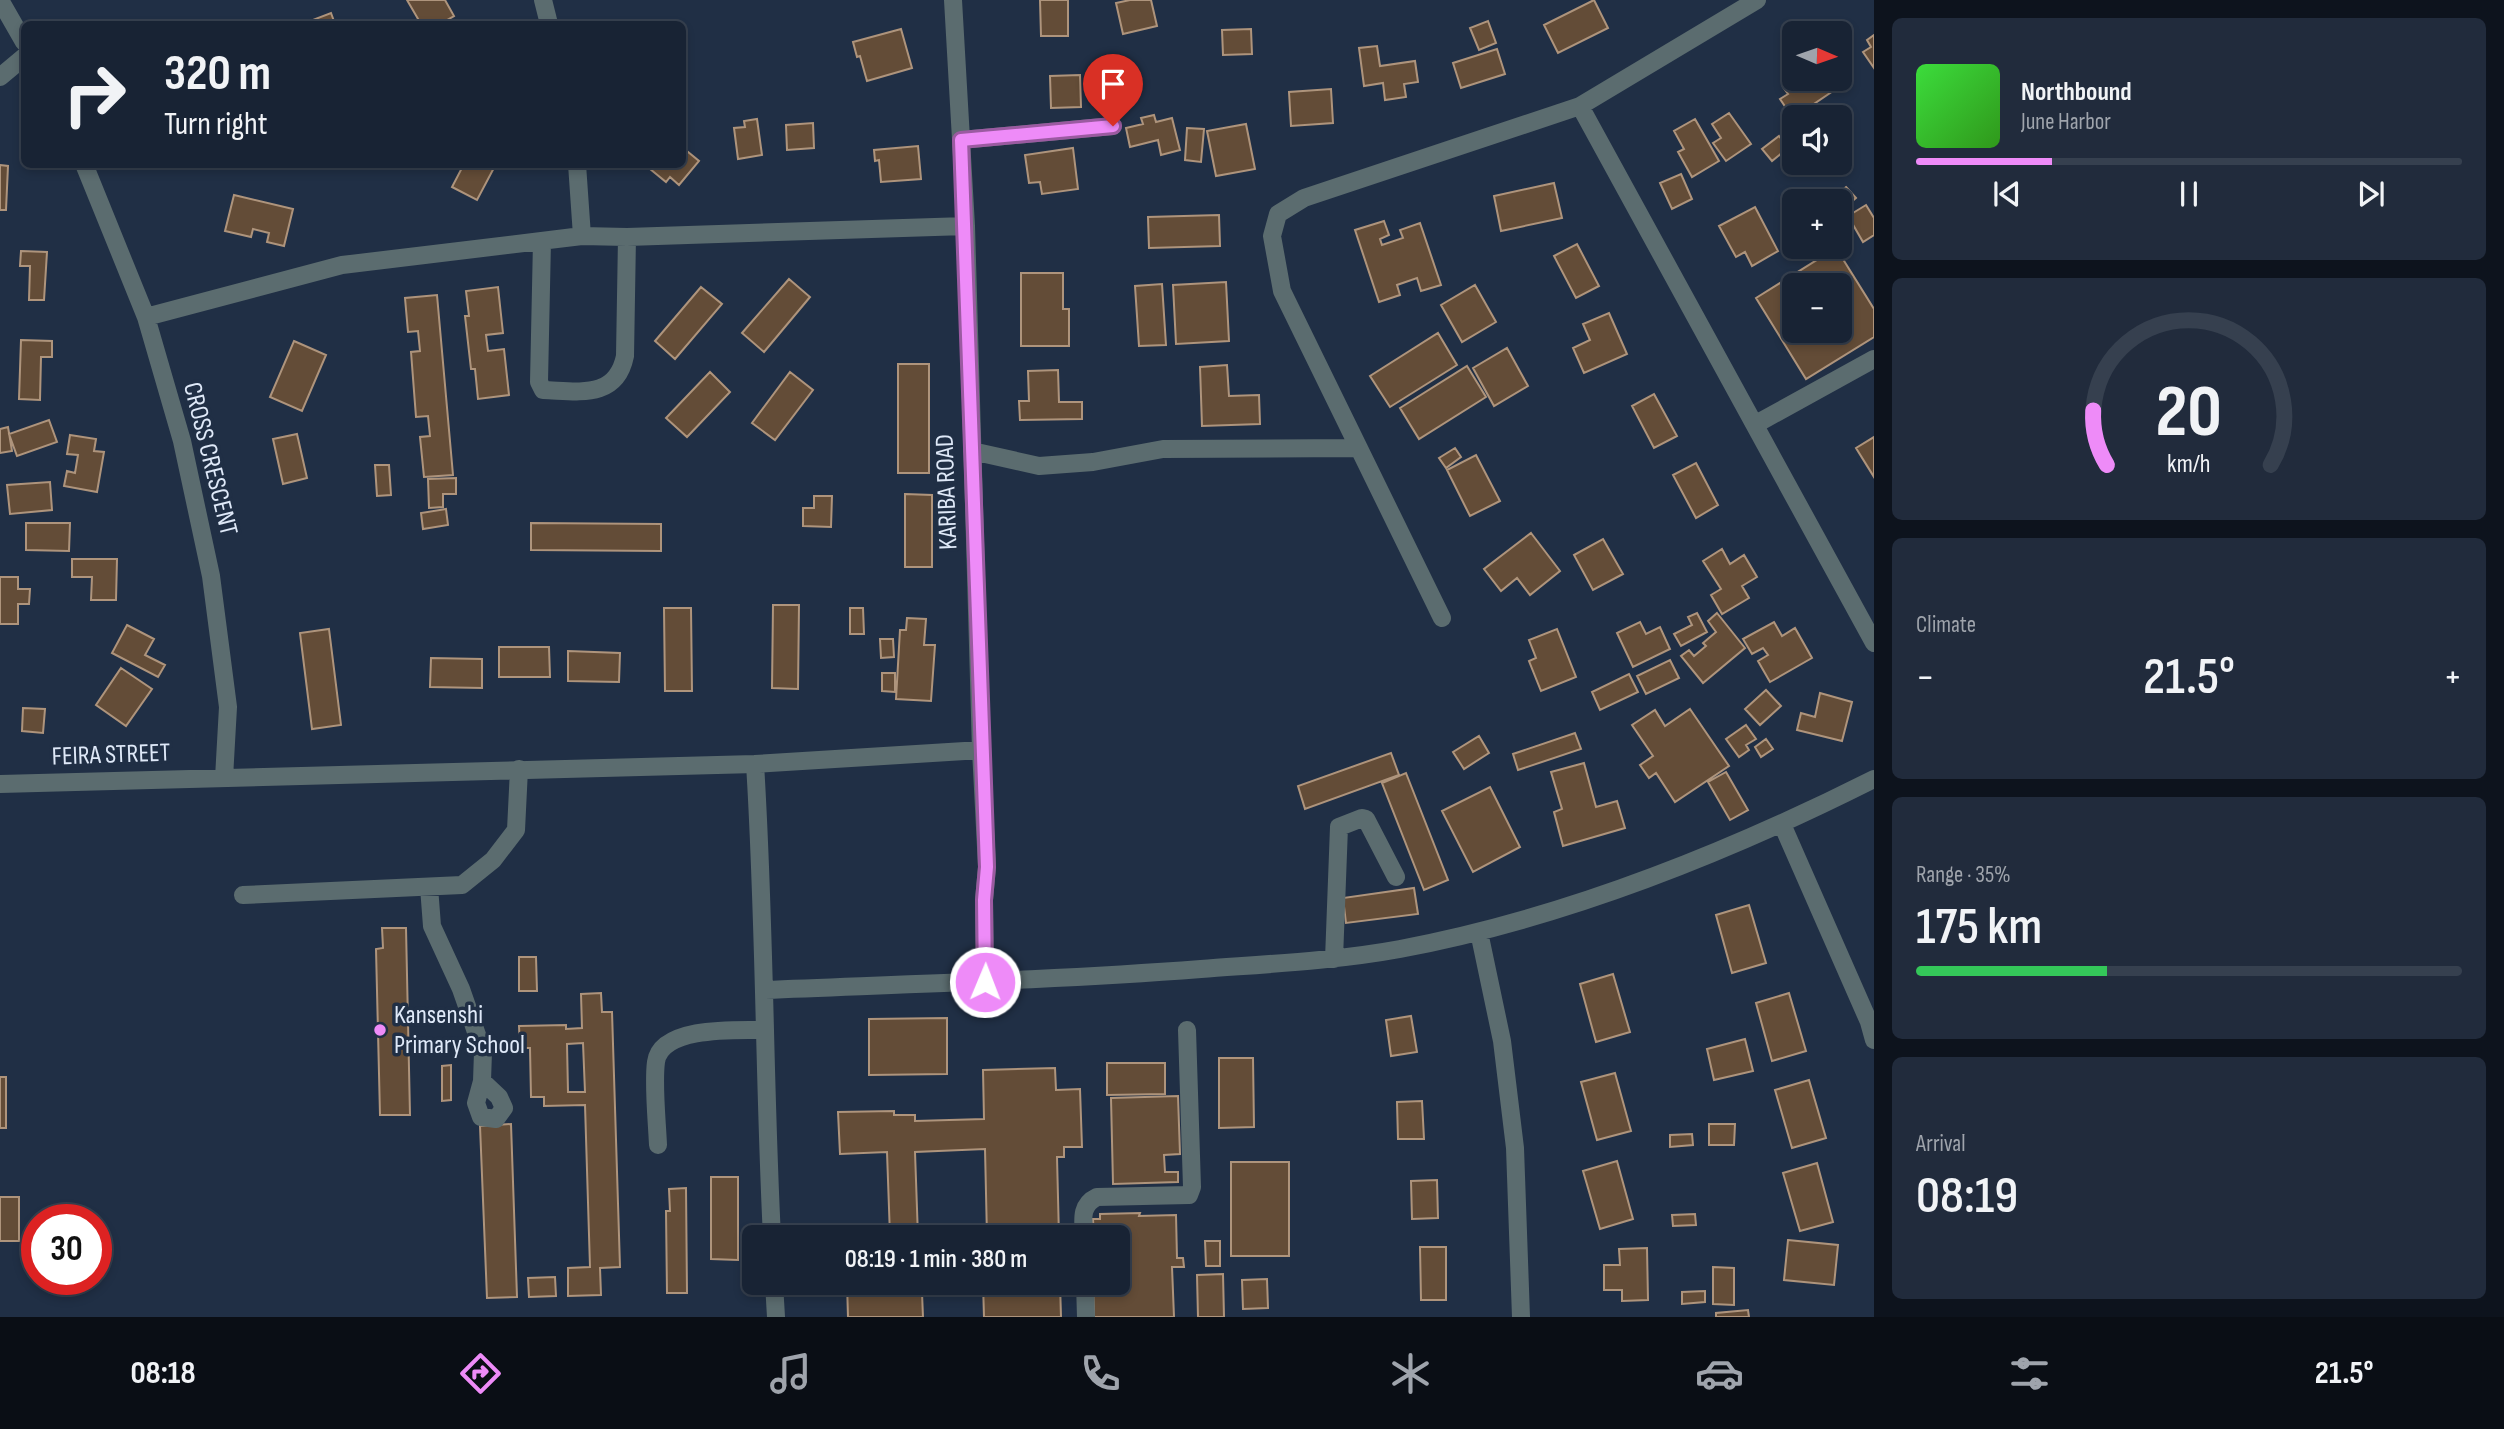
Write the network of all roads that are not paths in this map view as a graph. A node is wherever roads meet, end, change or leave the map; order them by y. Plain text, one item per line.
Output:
1 (0, 0) edge
2 (543, 0) edge
3 (953, 0) edge
4 (1757, 0) edge
5 (548, 21) edge
6 (21, 37) edge
7 (21, 60) edge
8 (0, 77) edge
9 (1580, 106) junction
10 (1113, 126) dead end
11 (961, 140) junction
12 (86, 168) edge
13 (577, 168) edge
14 (965, 226) junction
15 (582, 236) junction
16 (628, 237) junction
17 (542, 241) junction
18 (146, 317) junction
19 (1874, 359) edge
20 (1756, 424) junction
21 (1359, 448) junction
22 (972, 450) junction
23 (1442, 618) dead end
24 (1874, 643) edge
25 (981, 750) junction
26 (755, 764) junction
27 (519, 769) junction
28 (224, 778) junction
29 (1874, 779) edge
30 (0, 785) edge
31 (1783, 824) junction
32 (1396, 877) dead end
33 (429, 887) junction
34 (243, 895) dead end
35 (1479, 932) junction
36 (1334, 959) junction
37 (985, 982) junction
38 (765, 990) junction
39 (764, 1030) junction
40 (1187, 1030) dead end
41 (1874, 1040) edge
42 (482, 1081) dead end
43 (658, 1144) dead end
44 (772, 1225) edge
45 (1084, 1225) edge
46 (775, 1295) edge
47 (1085, 1295) edge
48 (776, 1317) edge
49 (1086, 1317) edge
50 (1521, 1317) edge

1 - 6 street
2 - 5 street
3 - 11 street, KARIBA ROAD
4 - 9 street
7 - 8 street
9 - 20 street
9 - 21 street
10 - 11 street
11 - 14 street, KARIBA ROAD
12 - 18 street, CROSS CRESCENT
13 - 15 street
14 - 16 street
14 - 22 street, KARIBA ROAD
15 - 16 street
15 - 17 street
16 - 17 street
17 - 18 street
18 - 28 street, CROSS CRESCENT
19 - 20 street
20 - 24 street
21 - 22 street
21 - 23 street
22 - 25 street, KARIBA ROAD
25 - 26 street, FEIRA STREET
25 - 37 street, KARIBA ROAD
26 - 27 street, FEIRA STREET
26 - 38 street
27 - 28 street, FEIRA STREET
27 - 33 street
28 - 30 street, FEIRA STREET
29 - 31 street
31 - 35 street
31 - 41 street
32 - 36 street
33 - 34 street
33 - 42 street
35 - 36 street
35 - 50 street
36 - 37 street
37 - 38 street
38 - 39 street
39 - 43 street
39 - 44 street
40 - 45 street
46 - 48 street
47 - 49 street

